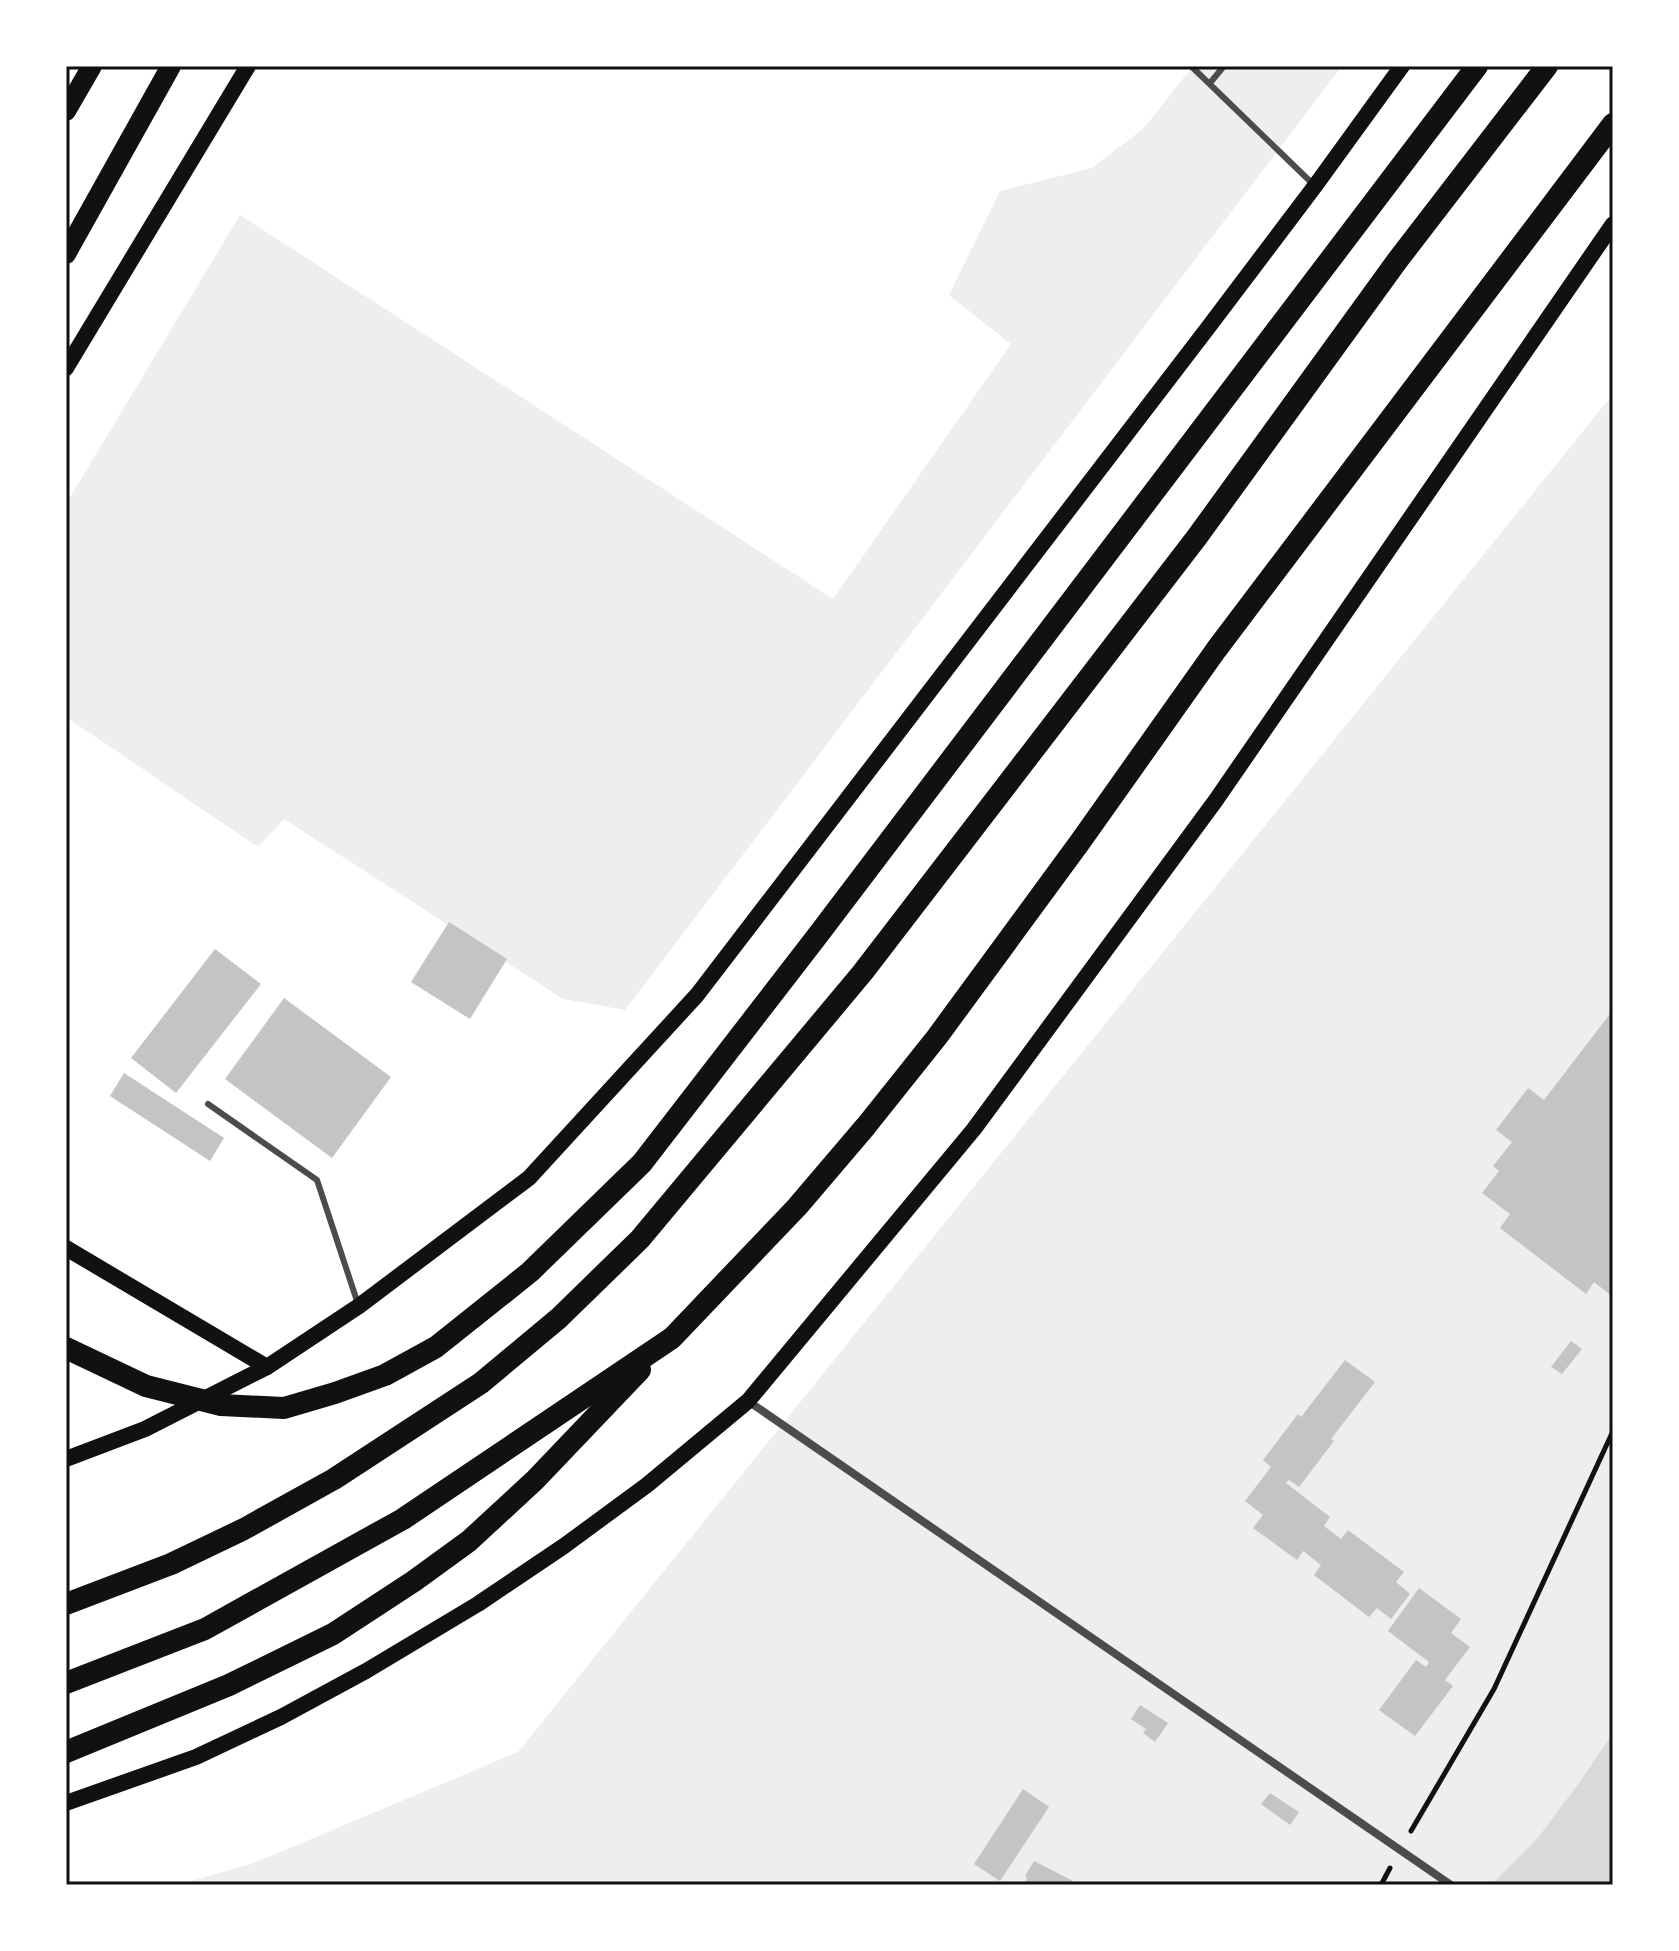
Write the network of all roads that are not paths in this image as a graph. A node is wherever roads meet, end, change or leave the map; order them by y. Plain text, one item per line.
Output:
1 (92, 66) edge
2 (171, 66) edge
3 (248, 66) edge
4 (1191, 66) edge
5 (1224, 66) edge
6 (1402, 66) edge
7 (1477, 66) edge
8 (1547, 66) edge
9 (1210, 83) junction
10 (66, 111) edge
11 (1613, 124) edge
12 (1315, 186) junction
13 (1613, 224) edge
14 (66, 254) edge
15 (66, 368) edge
16 (208, 1104) dead end
17 (66, 1248) edge
18 (359, 1306) junction
19 (672, 1338) junction
20 (66, 1348) edge
21 (267, 1367) junction
22 (748, 1401) junction
23 (66, 1459) edge
24 (66, 1604) edge
25 (66, 1683) edge
26 (66, 1752) edge
27 (66, 1803) edge
28 (1451, 1885) edge

1 - 10 main road
2 - 14 main road
3 - 15 main road
4 - 9 lane
5 - 9 lane
6 - 12 main road
7 - 20 highway
8 - 24 highway
9 - 12 lane
11 - 19 highway
12 - 18 main road
13 - 22 main road
16 - 18 lane
17 - 21 main road
18 - 21 main road
19 - 25 highway
19 - 26 highway
21 - 23 main road
22 - 27 main road
22 - 28 street

